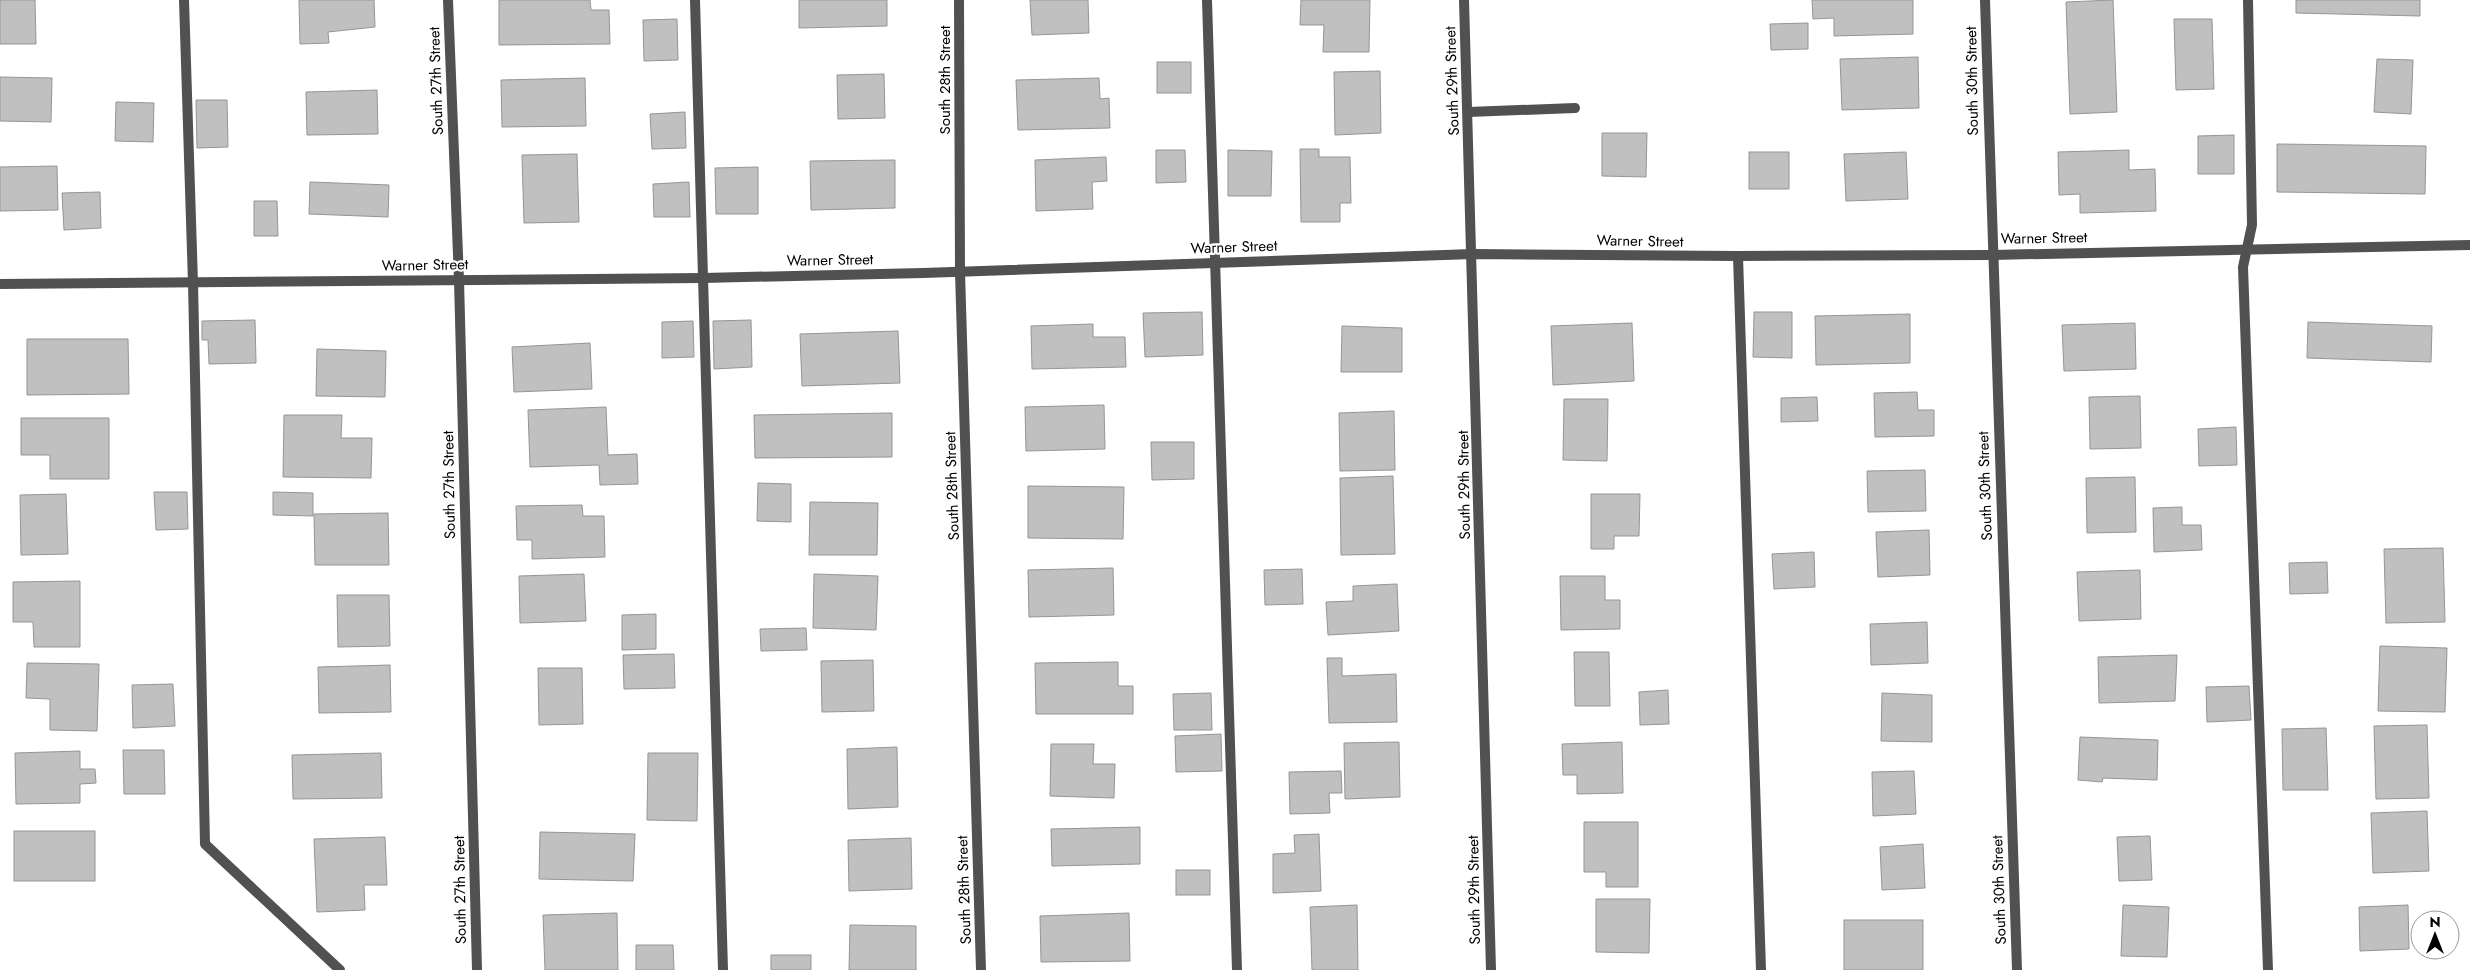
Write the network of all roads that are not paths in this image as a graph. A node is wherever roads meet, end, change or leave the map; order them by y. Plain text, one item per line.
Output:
1 (184, 0) edge
2 (448, 0) edge
3 (695, 0) edge
4 (959, 0) edge
5 (1207, 0) edge
6 (1464, 0) edge
7 (1985, 0) edge
8 (2248, 0) edge
9 (1575, 108) dead end
10 (1468, 112) junction
11 (2470, 245) edge
12 (2247, 249) junction
13 (1472, 254) junction
14 (1992, 255) junction
15 (1738, 256) junction
16 (1215, 263) junction
17 (960, 272) junction
18 (703, 278) junction
19 (459, 280) junction
20 (193, 283) junction
21 (0, 284) edge
22 (340, 970) edge
23 (477, 970) edge
24 (723, 970) edge
25 (981, 970) edge
26 (1236, 970) edge
27 (1491, 970) edge
28 (1761, 970) edge
29 (2017, 970) edge
30 (2268, 970) edge

1 - 20 street
2 - 19 street, South 27th Street
3 - 18 street
4 - 17 street, South 28th Street
5 - 16 street
6 - 10 street, South 29th Street
7 - 14 street, South 30th Street
8 - 12 street
9 - 10 street
10 - 13 street, South 29th Street
11 - 12 street, Warner Street
12 - 14 street, Warner Street
12 - 30 street
13 - 15 street, Warner Street
13 - 16 street, Warner Street
13 - 27 street, South 29th Street
14 - 15 street, Warner Street
14 - 29 street, South 30th Street
15 - 28 street
16 - 17 street, Warner Street
16 - 26 street
17 - 18 street, Warner Street
17 - 25 street, South 28th Street
18 - 19 street, Warner Street
18 - 24 street
19 - 20 street, Warner Street
19 - 23 street, South 27th Street
20 - 21 street, Warner Street
20 - 22 street

